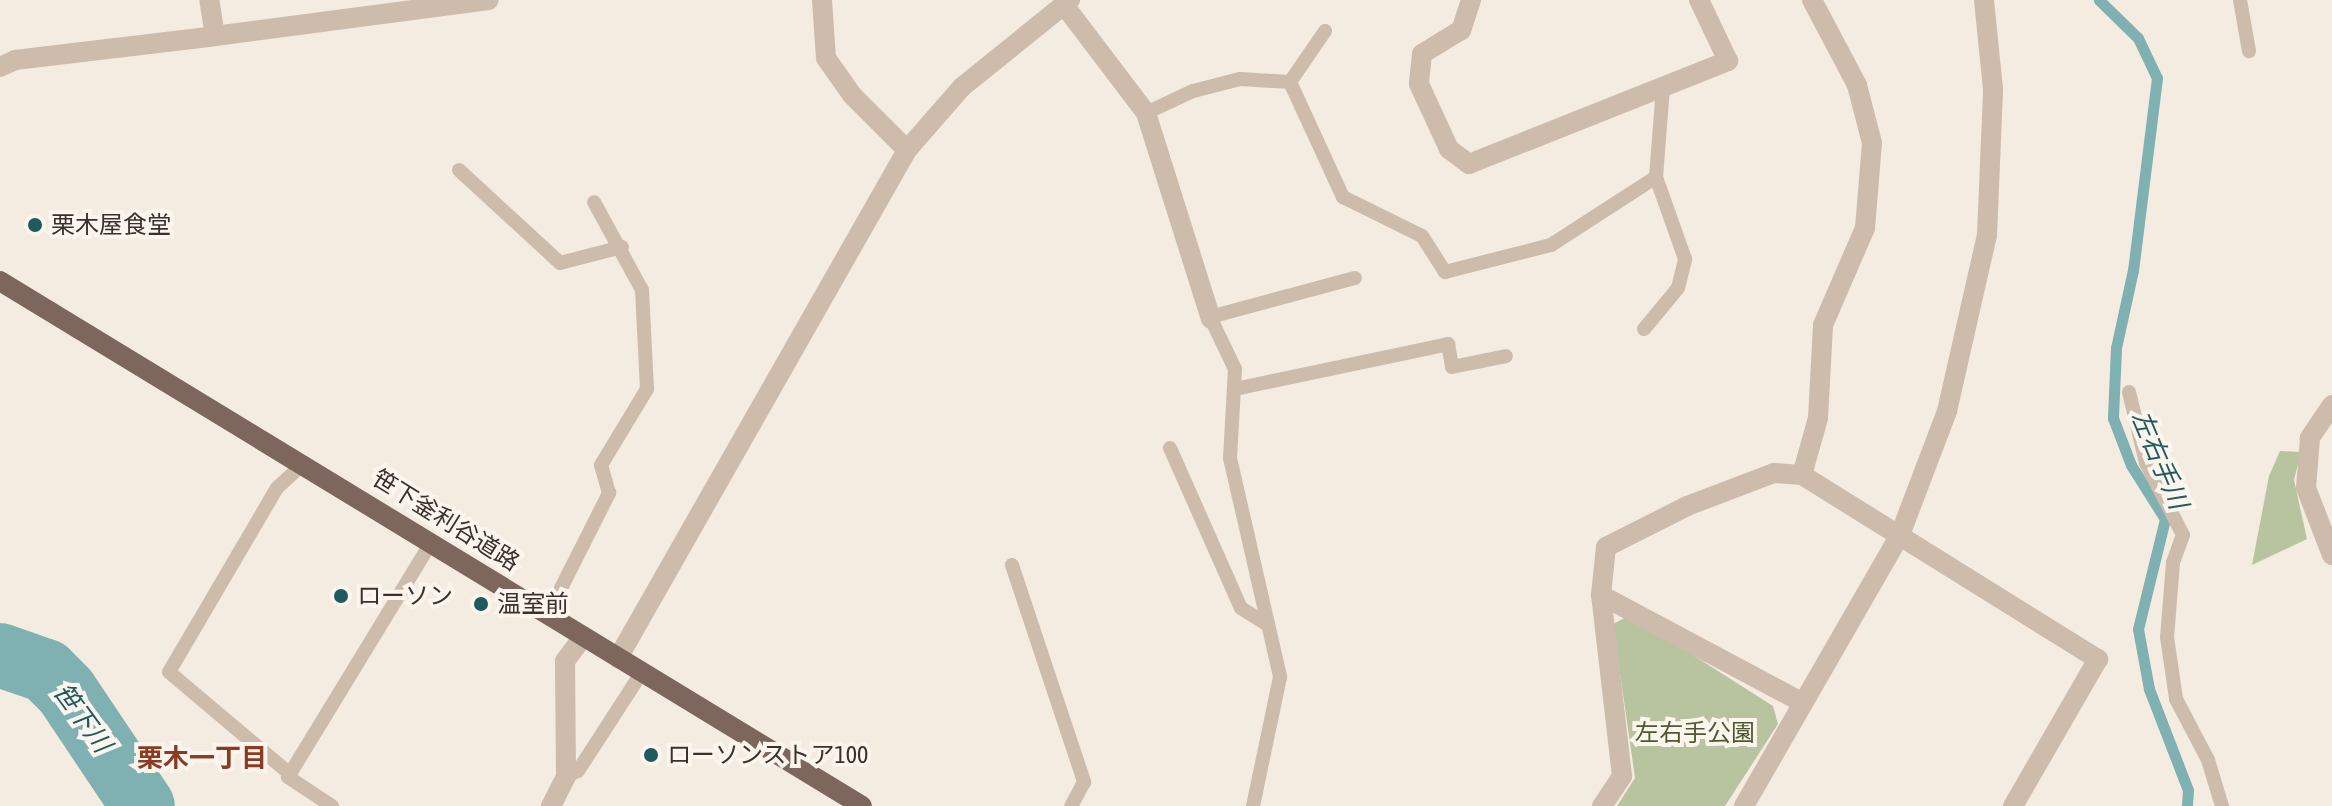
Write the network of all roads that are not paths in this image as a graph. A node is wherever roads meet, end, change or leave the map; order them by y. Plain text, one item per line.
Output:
1 (209, 0) edge
2 (489, 0) edge
3 (822, 0) edge
4 (1471, 0) edge
5 (1699, 0) edge
6 (1812, 0) edge
7 (1984, 0) edge
8 (2240, 0) edge
9 (1067, 3) edge
10 (382, 7) edge
11 (1325, 31) dead end
12 (215, 36) junction
13 (2249, 51) dead end
14 (0, 67) edge
15 (1290, 82) junction
16 (1663, 88) junction
17 (1146, 113) junction
18 (907, 150) junction
19 (459, 170) dead end
20 (1656, 177) junction
21 (594, 202) dead end
22 (622, 247) junction
23 (1355, 278) dead end
24 (0, 281) edge
25 (1211, 318) junction
26 (1644, 329) dead end
27 (1506, 356) dead end
28 (1235, 389) junction
29 (2129, 392) dead end
30 (2332, 405) edge
31 (1170, 448) dead end
32 (304, 463) junction
33 (1802, 475) junction
34 (1900, 535) junction
35 (432, 541) junction
36 (2332, 555) edge
37 (1012, 565) dead end
38 (1601, 595) junction
39 (548, 614) junction
40 (1268, 625) junction
41 (584, 636) junction
42 (618, 658) junction
43 (642, 672) junction
44 (1803, 703) junction
45 (290, 774) junction
46 (566, 776) junction
47 (332, 806) edge
48 (551, 806) edge
49 (862, 806) edge
50 (1071, 806) edge
51 (1253, 806) edge
52 (1602, 806) edge
53 (1744, 806) edge
54 (2013, 806) edge
55 (2222, 806) edge

1 - 12 street
2 - 10 street
3 - 18 street
4 - 16 street
5 - 16 street
6 - 33 street
7 - 34 street
8 - 13 lane
9 - 17 street
9 - 18 street
10 - 12 street
11 - 15 lane
12 - 14 street
15 - 17 lane
15 - 20 lane
16 - 20 lane
17 - 25 street
18 - 42 street
19 - 22 lane
20 - 26 lane
21 - 22 lane
22 - 39 lane
23 - 25 lane
24 - 32 main road, 笹下釜利谷道路
25 - 28 lane
27 - 28 lane
28 - 40 lane
29 - 55 lane
30 - 36 street
31 - 40 lane
32 - 35 main road, 笹下釜利谷道路
32 - 45 lane
33 - 34 street
33 - 38 street
34 - 44 street
34 - 54 street
35 - 39 main road, 笹下釜利谷道路
35 - 45 lane
37 - 50 lane
38 - 44 street
38 - 52 street
39 - 41 main road, 笹下釜利谷道路
40 - 51 lane
41 - 42 main road, 笹下釜利谷道路
41 - 46 street
42 - 43 main road, 笹下釜利谷道路
43 - 46 lane
43 - 49 main road, 笹下釜利谷道路
44 - 53 street
45 - 47 lane
46 - 48 street

